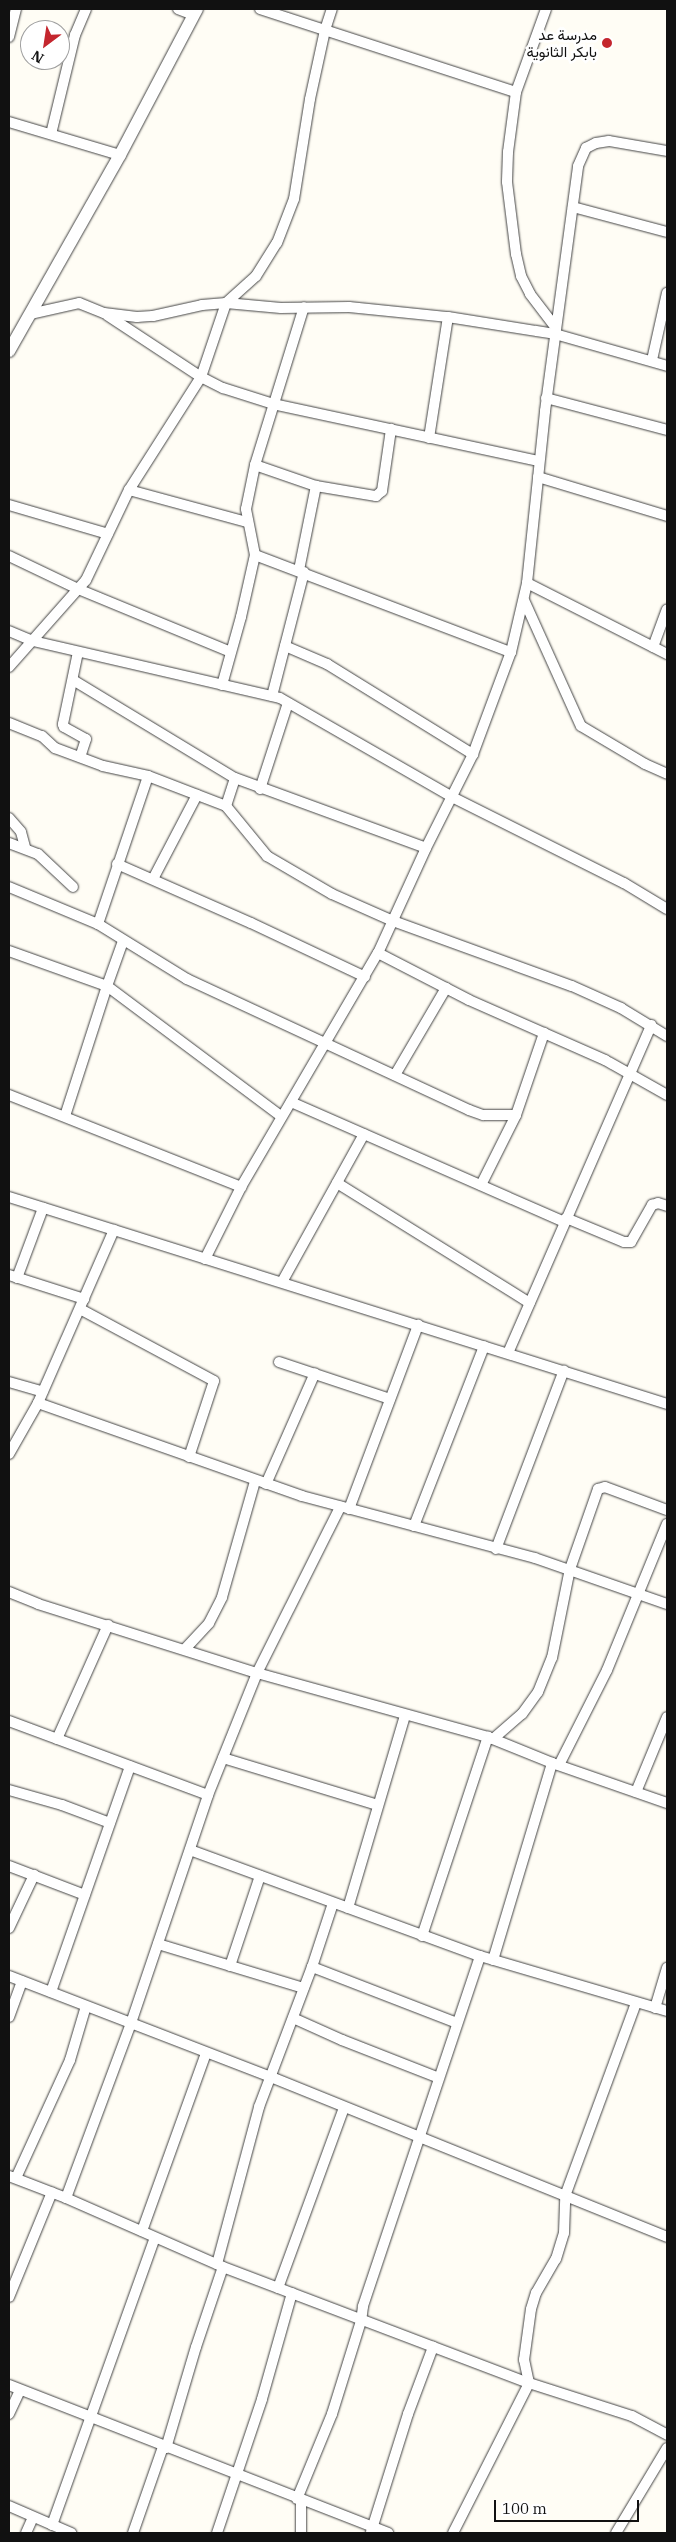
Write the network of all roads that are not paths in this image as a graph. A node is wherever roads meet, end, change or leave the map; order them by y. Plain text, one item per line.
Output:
1 (16, 9) edge
2 (86, 9) edge
3 (178, 9) edge
4 (260, 9) edge
5 (332, 9) edge
6 (546, 9) edge
7 (195, 12) edge
8 (325, 30) junction
9 (9, 37) edge
10 (516, 92) junction
11 (9, 122) edge
12 (51, 134) junction
13 (667, 151) edge
14 (120, 155) junction
15 (573, 207) junction
16 (667, 232) edge
17 (667, 293) edge
18 (226, 303) junction
19 (304, 307) junction
20 (104, 313) junction
21 (30, 314) junction
22 (448, 317) junction
23 (555, 331) junction
24 (9, 351) edge
25 (652, 360) junction
26 (667, 366) edge
27 (200, 376) junction
28 (546, 398) junction
29 (273, 404) junction
30 (391, 430) junction
31 (667, 430) edge
32 (429, 438) junction
33 (539, 461) junction
34 (255, 465) junction
35 (538, 477) junction
36 (316, 486) junction
37 (129, 490) junction
38 (9, 504) edge
39 (667, 516) edge
40 (247, 522) junction
41 (108, 534) junction
42 (9, 556) edge
43 (255, 556) junction
44 (302, 571) junction
45 (527, 583) junction
46 (78, 588) junction
47 (524, 600) junction
48 (667, 609) edge
49 (9, 631) edge
50 (33, 641) junction
51 (285, 646) junction
52 (653, 647) junction
53 (78, 652) junction
54 (231, 652) junction
55 (511, 652) junction
56 (667, 654) edge
57 (9, 668) edge
58 (73, 680) junction
59 (222, 685) junction
60 (272, 696) junction
61 (288, 703) junction
62 (9, 723) edge
63 (473, 754) junction
64 (80, 757) junction
65 (667, 774) edge
66 (148, 776) junction
67 (235, 778) junction
68 (260, 789) junction
69 (197, 794) junction
70 (452, 797) junction
71 (226, 806) junction
72 (9, 818) edge
73 (9, 843) edge
74 (25, 847) junction
75 (426, 848) junction
76 (117, 864) junction
77 (153, 880) junction
78 (9, 887) edge
79 (73, 887) dead end
80 (667, 909) edge
81 (393, 921) junction
82 (98, 924) junction
83 (123, 942) junction
84 (9, 951) edge
85 (378, 953) junction
86 (365, 977) junction
87 (106, 986) junction
88 (446, 988) junction
89 (651, 1025) junction
90 (544, 1033) junction
91 (667, 1036) edge
92 (327, 1042) junction
93 (629, 1074) junction
94 (395, 1075) junction
95 (9, 1095) edge
96 (667, 1095) edge
97 (291, 1102) junction
98 (516, 1115) junction
99 (65, 1116) junction
100 (281, 1116) junction
101 (364, 1134) junction
102 (337, 1183) junction
103 (481, 1185) junction
104 (241, 1187) junction
105 (9, 1197) edge
106 (667, 1206) edge
107 (43, 1208) junction
108 (566, 1220) junction
109 (114, 1230) junction
110 (205, 1259) junction
111 (12, 1278) edge
112 (282, 1282) junction
113 (84, 1299) junction
114 (530, 1303) junction
115 (80, 1309) junction
116 (418, 1325) junction
117 (484, 1346) junction
118 (508, 1353) junction
119 (279, 1362) dead end
120 (564, 1370) junction
121 (315, 1373) junction
122 (9, 1382) edge
123 (43, 1392) junction
124 (390, 1399) junction
125 (38, 1403) junction
126 (667, 1404) edge
127 (9, 1451) edge
128 (189, 1457) junction
129 (255, 1481) junction
130 (266, 1484) junction
131 (344, 1508) junction
132 (667, 1510) edge
133 (667, 1524) edge
134 (414, 1526) junction
135 (496, 1549) junction
136 (570, 1570) junction
137 (9, 1592) edge
138 (640, 1594) junction
139 (667, 1604) edge
140 (108, 1625) junction
141 (185, 1649) junction
142 (257, 1673) junction
143 (405, 1715) junction
144 (667, 1717) edge
145 (9, 1721) edge
146 (490, 1738) junction
147 (57, 1739) junction
148 (223, 1758) junction
149 (556, 1764) junction
150 (130, 1766) junction
151 (9, 1790) edge
152 (636, 1792) junction
153 (208, 1795) junction
154 (667, 1803) edge
155 (378, 1805) junction
156 (110, 1823) junction
157 (190, 1850) junction
158 (9, 1866) edge
159 (34, 1875) junction
160 (260, 1876) junction
161 (85, 1895) junction
162 (333, 1903) junction
163 (348, 1908) junction
164 (9, 1928) edge
165 (422, 1936) junction
166 (158, 1944) junction
167 (480, 1956) junction
168 (492, 1960) junction
169 (230, 1966) junction
170 (312, 1967) junction
171 (667, 1968) edge
172 (9, 1976) edge
173 (22, 1981) junction
174 (304, 1988) junction
175 (51, 1992) junction
176 (636, 2003) junction
177 (86, 2006) junction
178 (655, 2008) junction
179 (667, 2011) edge
180 (9, 2018) edge
181 (293, 2018) junction
182 (131, 2022) junction
183 (457, 2023) junction
184 (206, 2053) junction
185 (271, 2077) junction
186 (439, 2078) junction
187 (344, 2108) junction
188 (418, 2138) junction
189 (12, 2177) edge
190 (52, 2192) junction
191 (565, 2196) junction
192 (66, 2198) junction
193 (142, 2231) junction
194 (667, 2237) edge
195 (155, 2238) junction
196 (220, 2266) junction
197 (278, 2288) junction
198 (292, 2293) junction
199 (9, 2297) edge
200 (362, 2321) junction
201 (433, 2347) junction
202 (529, 2383) junction
203 (9, 2386) edge
204 (20, 2390) junction
205 (9, 2414) edge
206 (92, 2418) junction
207 (667, 2435) edge
208 (164, 2447) junction
209 (667, 2448) edge
210 (237, 2476) junction
211 (299, 2500) junction
212 (9, 2506) edge
213 (34, 2516) junction
214 (52, 2525) junction
215 (371, 2530) edge
216 (26, 2533) edge
217 (71, 2533) edge
218 (133, 2533) edge
219 (217, 2533) edge
220 (301, 2533) edge
221 (388, 2533) edge
222 (453, 2533) edge
223 (616, 2533) edge

1 - 9 street
2 - 12 street
3 - 7 street
4 - 8 street
5 - 8 street
6 - 10 street
7 - 14 street
8 - 10 street
8 - 18 street
10 - 23 street
11 - 12 street
12 - 14 street
13 - 15 street
14 - 21 street
15 - 16 street
15 - 23 street
17 - 25 street
18 - 19 street
18 - 20 street
18 - 27 street
19 - 22 street
19 - 29 street
20 - 21 street
20 - 27 street
21 - 24 street
22 - 23 street
22 - 32 street
23 - 25 street
23 - 28 street
25 - 26 street
27 - 29 street
27 - 37 street
28 - 31 street
28 - 33 street
29 - 30 street
29 - 34 street
30 - 32 street
30 - 36 street
32 - 33 street
33 - 35 street
34 - 36 street
34 - 40 street
35 - 39 street
35 - 45 street
36 - 44 street
37 - 40 street
37 - 41 street
38 - 41 street
40 - 43 street
41 - 46 street
42 - 46 street
43 - 44 street
43 - 54 street
44 - 51 street
44 - 55 street
45 - 47 street
45 - 52 street
46 - 50 street
46 - 54 street
47 - 55 street
47 - 65 street
48 - 52 street
49 - 50 street
50 - 53 street
50 - 57 street
51 - 60 street
51 - 63 street
52 - 56 street
53 - 58 street
53 - 59 street
54 - 59 street
55 - 63 street
58 - 64 street
58 - 67 street
59 - 60 street
60 - 61 street
61 - 68 street
61 - 70 street
62 - 64 street
63 - 70 street
64 - 66 street
66 - 69 street
66 - 76 street
67 - 68 street
67 - 71 street
68 - 75 street
69 - 71 street
69 - 77 street
70 - 75 street
70 - 80 street
71 - 81 street
72 - 74 street
73 - 74 street
74 - 79 street
75 - 81 street
76 - 77 street
76 - 82 street
77 - 86 street
78 - 82 street
81 - 85 street
81 - 89 street
82 - 83 street
83 - 87 street
83 - 92 street
84 - 87 street
85 - 86 street
85 - 88 street
86 - 92 street
87 - 99 street
87 - 100 street
88 - 90 street
88 - 94 street
89 - 91 street
89 - 93 street
90 - 93 street
90 - 98 street
92 - 94 street
92 - 97 street
93 - 96 street
93 - 108 street
94 - 98 street
95 - 99 street
97 - 100 street
97 - 101 street
98 - 103 street
99 - 104 street
100 - 104 street
101 - 102 street
101 - 103 street
102 - 112 street
102 - 114 street
103 - 108 street
104 - 110 street
105 - 107 street
106 - 108 street
107 - 109 street
107 - 111 street
108 - 114 street
109 - 110 street
109 - 113 street
110 - 112 street
111 - 113 street
112 - 116 street
113 - 115 street
114 - 118 street
115 - 123 street
115 - 128 street
116 - 117 street
116 - 124 street
117 - 118 street
117 - 134 street
118 - 120 street
119 - 121 street
120 - 126 street
120 - 135 street
121 - 124 street
121 - 130 street
122 - 123 street
123 - 125 street
124 - 131 street
125 - 127 street
125 - 128 street
128 - 129 street
129 - 130 street
129 - 141 street
130 - 131 street
131 - 134 street
131 - 142 street
132 - 136 street
133 - 138 street
134 - 135 street
135 - 136 street
136 - 138 street
136 - 146 street
137 - 140 street
138 - 139 street
138 - 149 street
140 - 141 street
140 - 147 street
141 - 142 street
142 - 143 street
142 - 148 street
143 - 146 street
143 - 155 street
144 - 152 street
145 - 147 street
146 - 149 street
146 - 165 street
147 - 150 street
148 - 153 street
148 - 155 street
149 - 152 street
149 - 168 street
150 - 153 street
150 - 156 street
151 - 156 street
152 - 154 street
153 - 157 street
155 - 163 street
156 - 161 street
157 - 160 street
157 - 166 street
158 - 159 street
159 - 161 street
159 - 164 street
160 - 162 street
160 - 169 street
161 - 175 street
162 - 163 street
162 - 170 street
163 - 165 street
165 - 167 street
166 - 169 street
166 - 182 street
167 - 168 street
167 - 183 street
168 - 176 street
169 - 174 street
170 - 174 street
170 - 183 street
171 - 178 street
172 - 173 street
173 - 175 street
173 - 180 street
174 - 181 street
175 - 177 street
176 - 178 street
176 - 191 street
177 - 182 street
177 - 189 street
178 - 179 street
181 - 185 street
181 - 186 street
182 - 184 street
182 - 192 street
183 - 186 street
184 - 185 street
184 - 193 street
185 - 187 street
185 - 196 street
186 - 188 street
187 - 188 street
187 - 197 street
188 - 191 street
188 - 200 street
189 - 190 street
190 - 192 street
190 - 199 street
191 - 194 street
191 - 202 street
192 - 193 street
193 - 195 street
195 - 196 street
195 - 206 street
196 - 197 street
196 - 208 street
197 - 198 street
198 - 200 street
198 - 210 street
200 - 201 street
200 - 211 street
201 - 202 street
201 - 215 street
202 - 207 street
202 - 222 street
203 - 204 street
204 - 205 street
204 - 206 street
206 - 208 street
206 - 214 street
208 - 210 street
208 - 218 street
209 - 223 street
210 - 211 street
210 - 219 street
211 - 215 street
211 - 220 street
212 - 213 street
213 - 214 street
213 - 216 street
214 - 217 street
215 - 221 street

